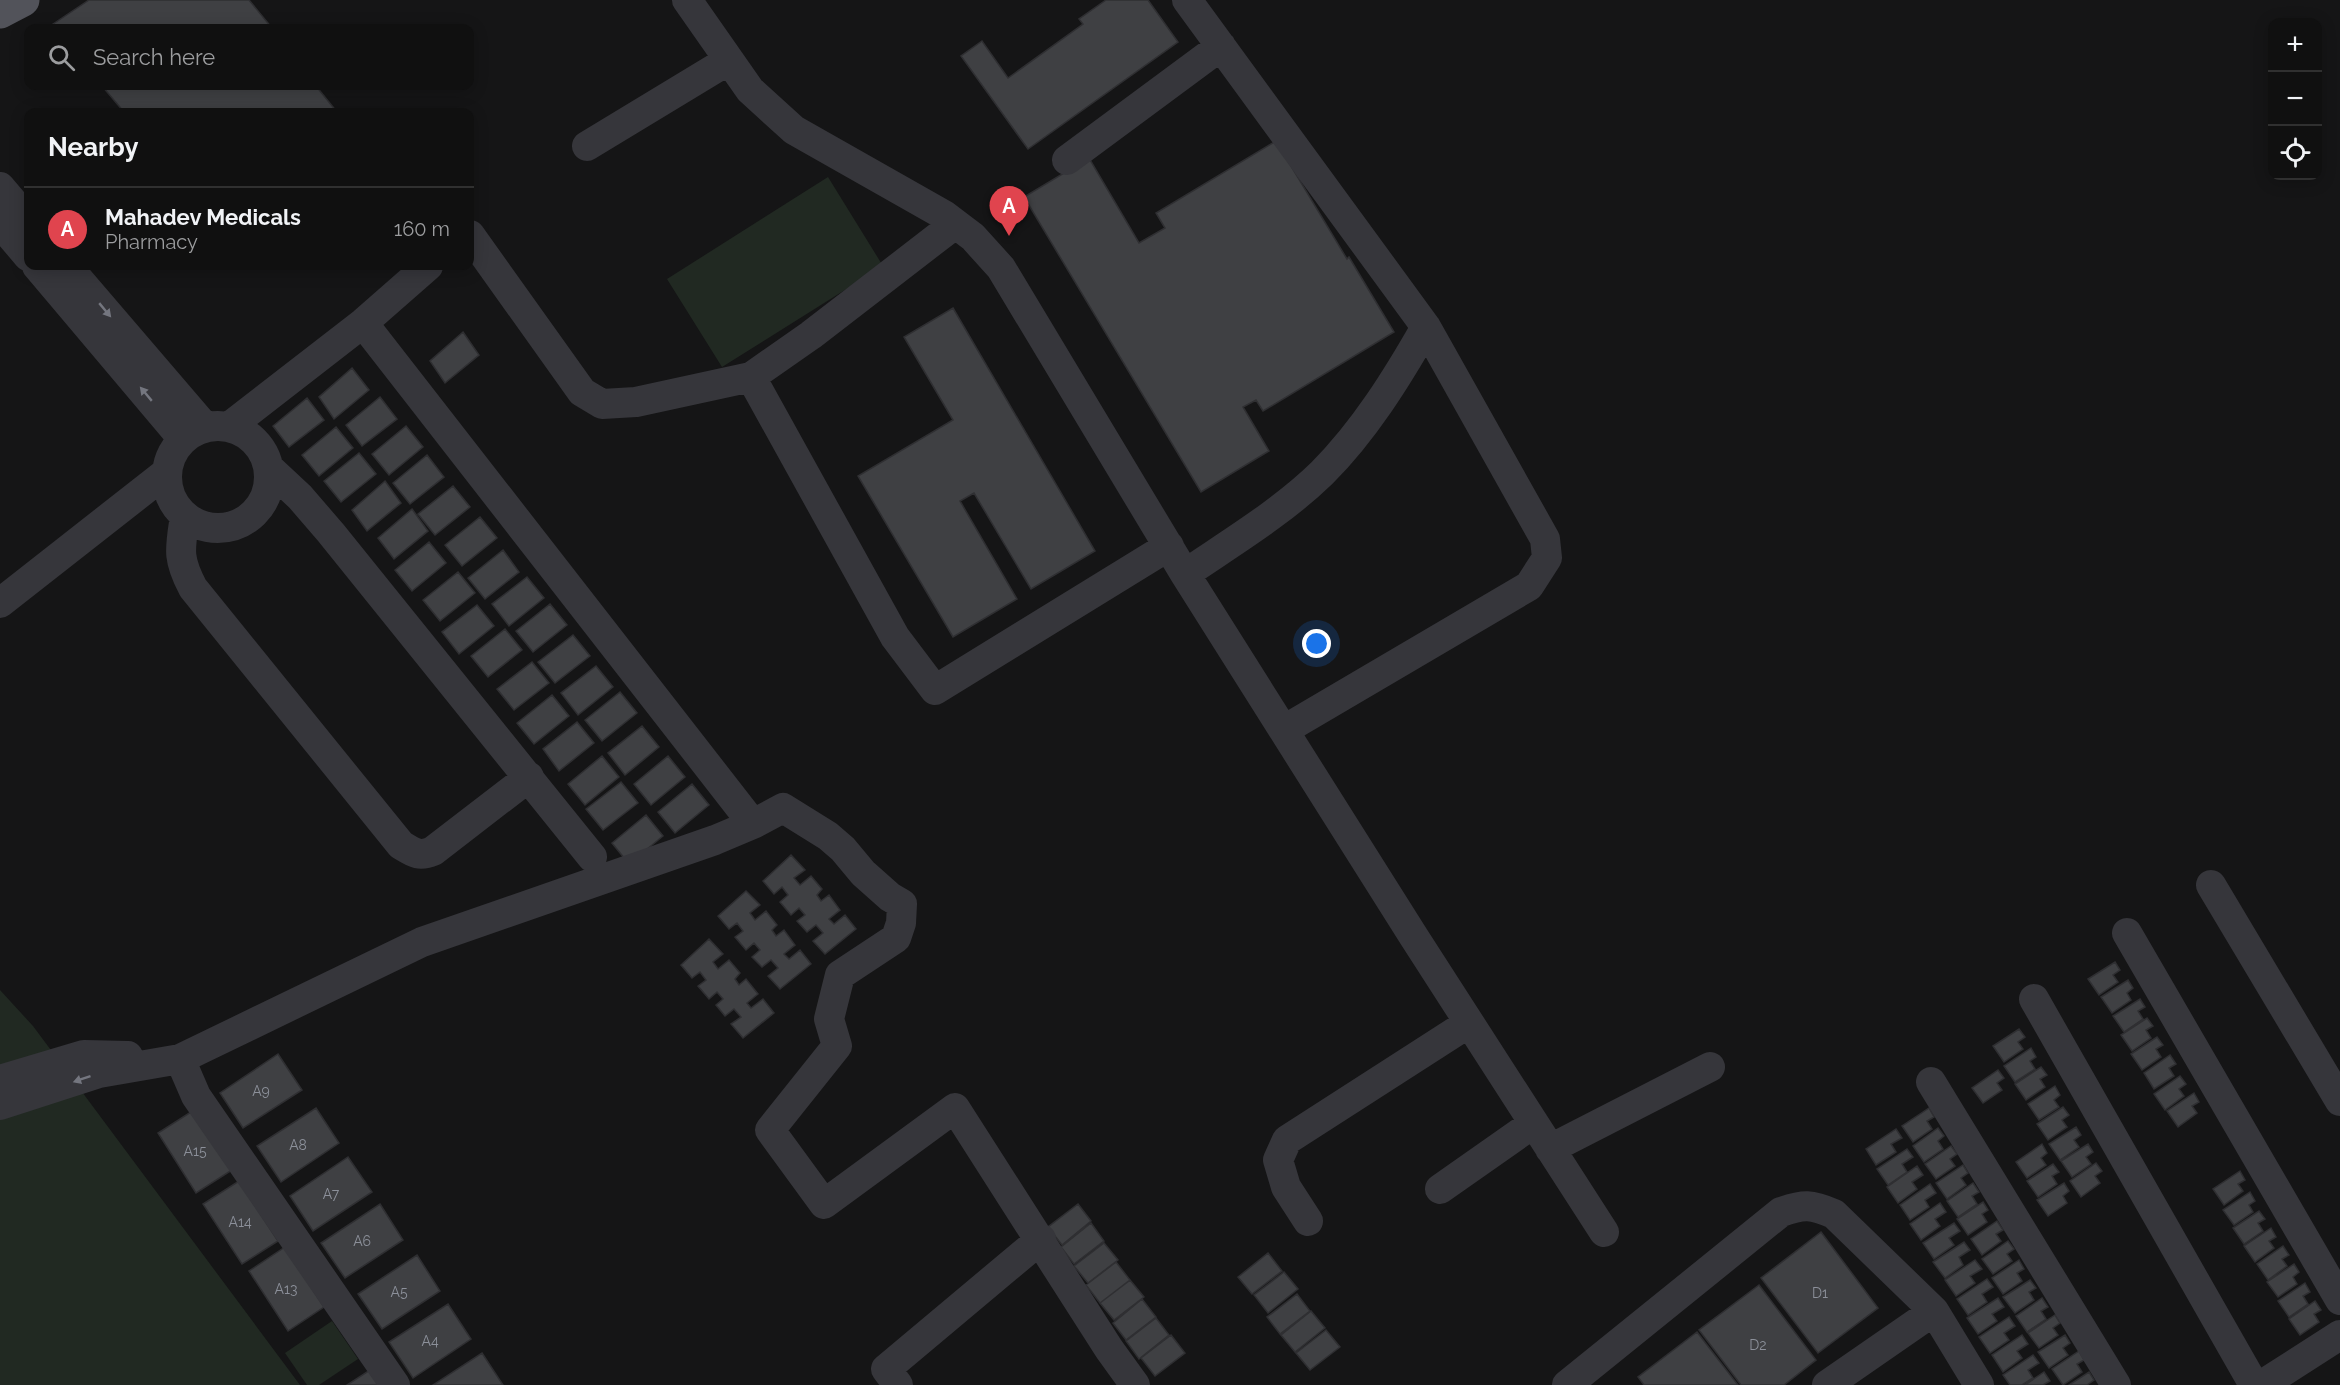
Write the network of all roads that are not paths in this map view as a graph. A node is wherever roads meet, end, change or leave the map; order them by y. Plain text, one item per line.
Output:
1 (23, 0) edge
2 (687, 0) edge
3 (1187, 0) edge
4 (0, 12) edge
5 (1221, 46) junction
6 (729, 60) junction
7 (587, 146) dead end
8 (1067, 160) dead end
9 (0, 187) edge
10 (24, 215) edge
11 (0, 223) edge
12 (955, 224) junction
13 (474, 241) edge
14 (24, 251) edge
15 (41, 270) edge
16 (70, 270) edge
17 (423, 270) edge
18 (363, 323) junction
19 (1426, 327) junction
20 (751, 377) junction
21 (206, 431) junction
22 (270, 469) junction
23 (167, 472) junction
24 (185, 516) junction
25 (1168, 546) junction
26 (1185, 574) junction
27 (0, 603) edge
28 (1284, 730) junction
29 (529, 777) junction
30 (753, 824) junction
31 (592, 857) dead end
32 (2211, 885) dead end
33 (2127, 933) dead end
34 (2034, 999) dead end
35 (1469, 1023) junction
36 (180, 1059) junction
37 (1710, 1066) dead end
38 (0, 1080) edge
39 (1931, 1082) dead end
40 (2340, 1101) edge
41 (0, 1105) edge
42 (1534, 1123) junction
43 (1550, 1149) junction
44 (1440, 1189) dead end
45 (1308, 1221) dead end
46 (1604, 1232) dead end
47 (1041, 1239) junction
48 (2340, 1300) edge
49 (1934, 1311) junction
50 (2340, 1335) edge
51 (2270, 1382) edge
52 (395, 1385) edge
53 (898, 1385) edge
54 (1135, 1385) edge
55 (1567, 1385) edge
56 (1827, 1385) edge
57 (1979, 1385) edge
58 (2116, 1385) edge

1 - 4 main road
2 - 6 street
3 - 5 street
5 - 8 street
5 - 19 street
6 - 7 street
6 - 12 street
9 - 10 street
11 - 14 street
12 - 20 street
12 - 25 street
13 - 20 street
21 -> 15 street
16 -> 21 street
17 - 18 street
18 - 21 street
18 - 30 street
19 - 26 street
19 - 28 street
20 - 25 street
21 - 22 street
21 - 23 street
22 - 24 street
22 - 29 street
23 - 24 street
23 - 27 street
24 - 29 street
25 - 26 street
26 - 28 street
28 - 35 street
29 - 31 street
30 - 36 street
30 - 47 street
32 - 40 street
33 - 48 street
34 - 51 street
35 - 42 street
35 - 45 street
36 - 38 street
36 -> 41 street
36 - 52 street
37 - 43 street
39 - 58 street
42 - 43 street
42 - 44 street
43 - 46 street
47 - 53 street
47 - 54 street
49 - 55 street
49 - 56 street
49 - 57 street
50 - 51 street

